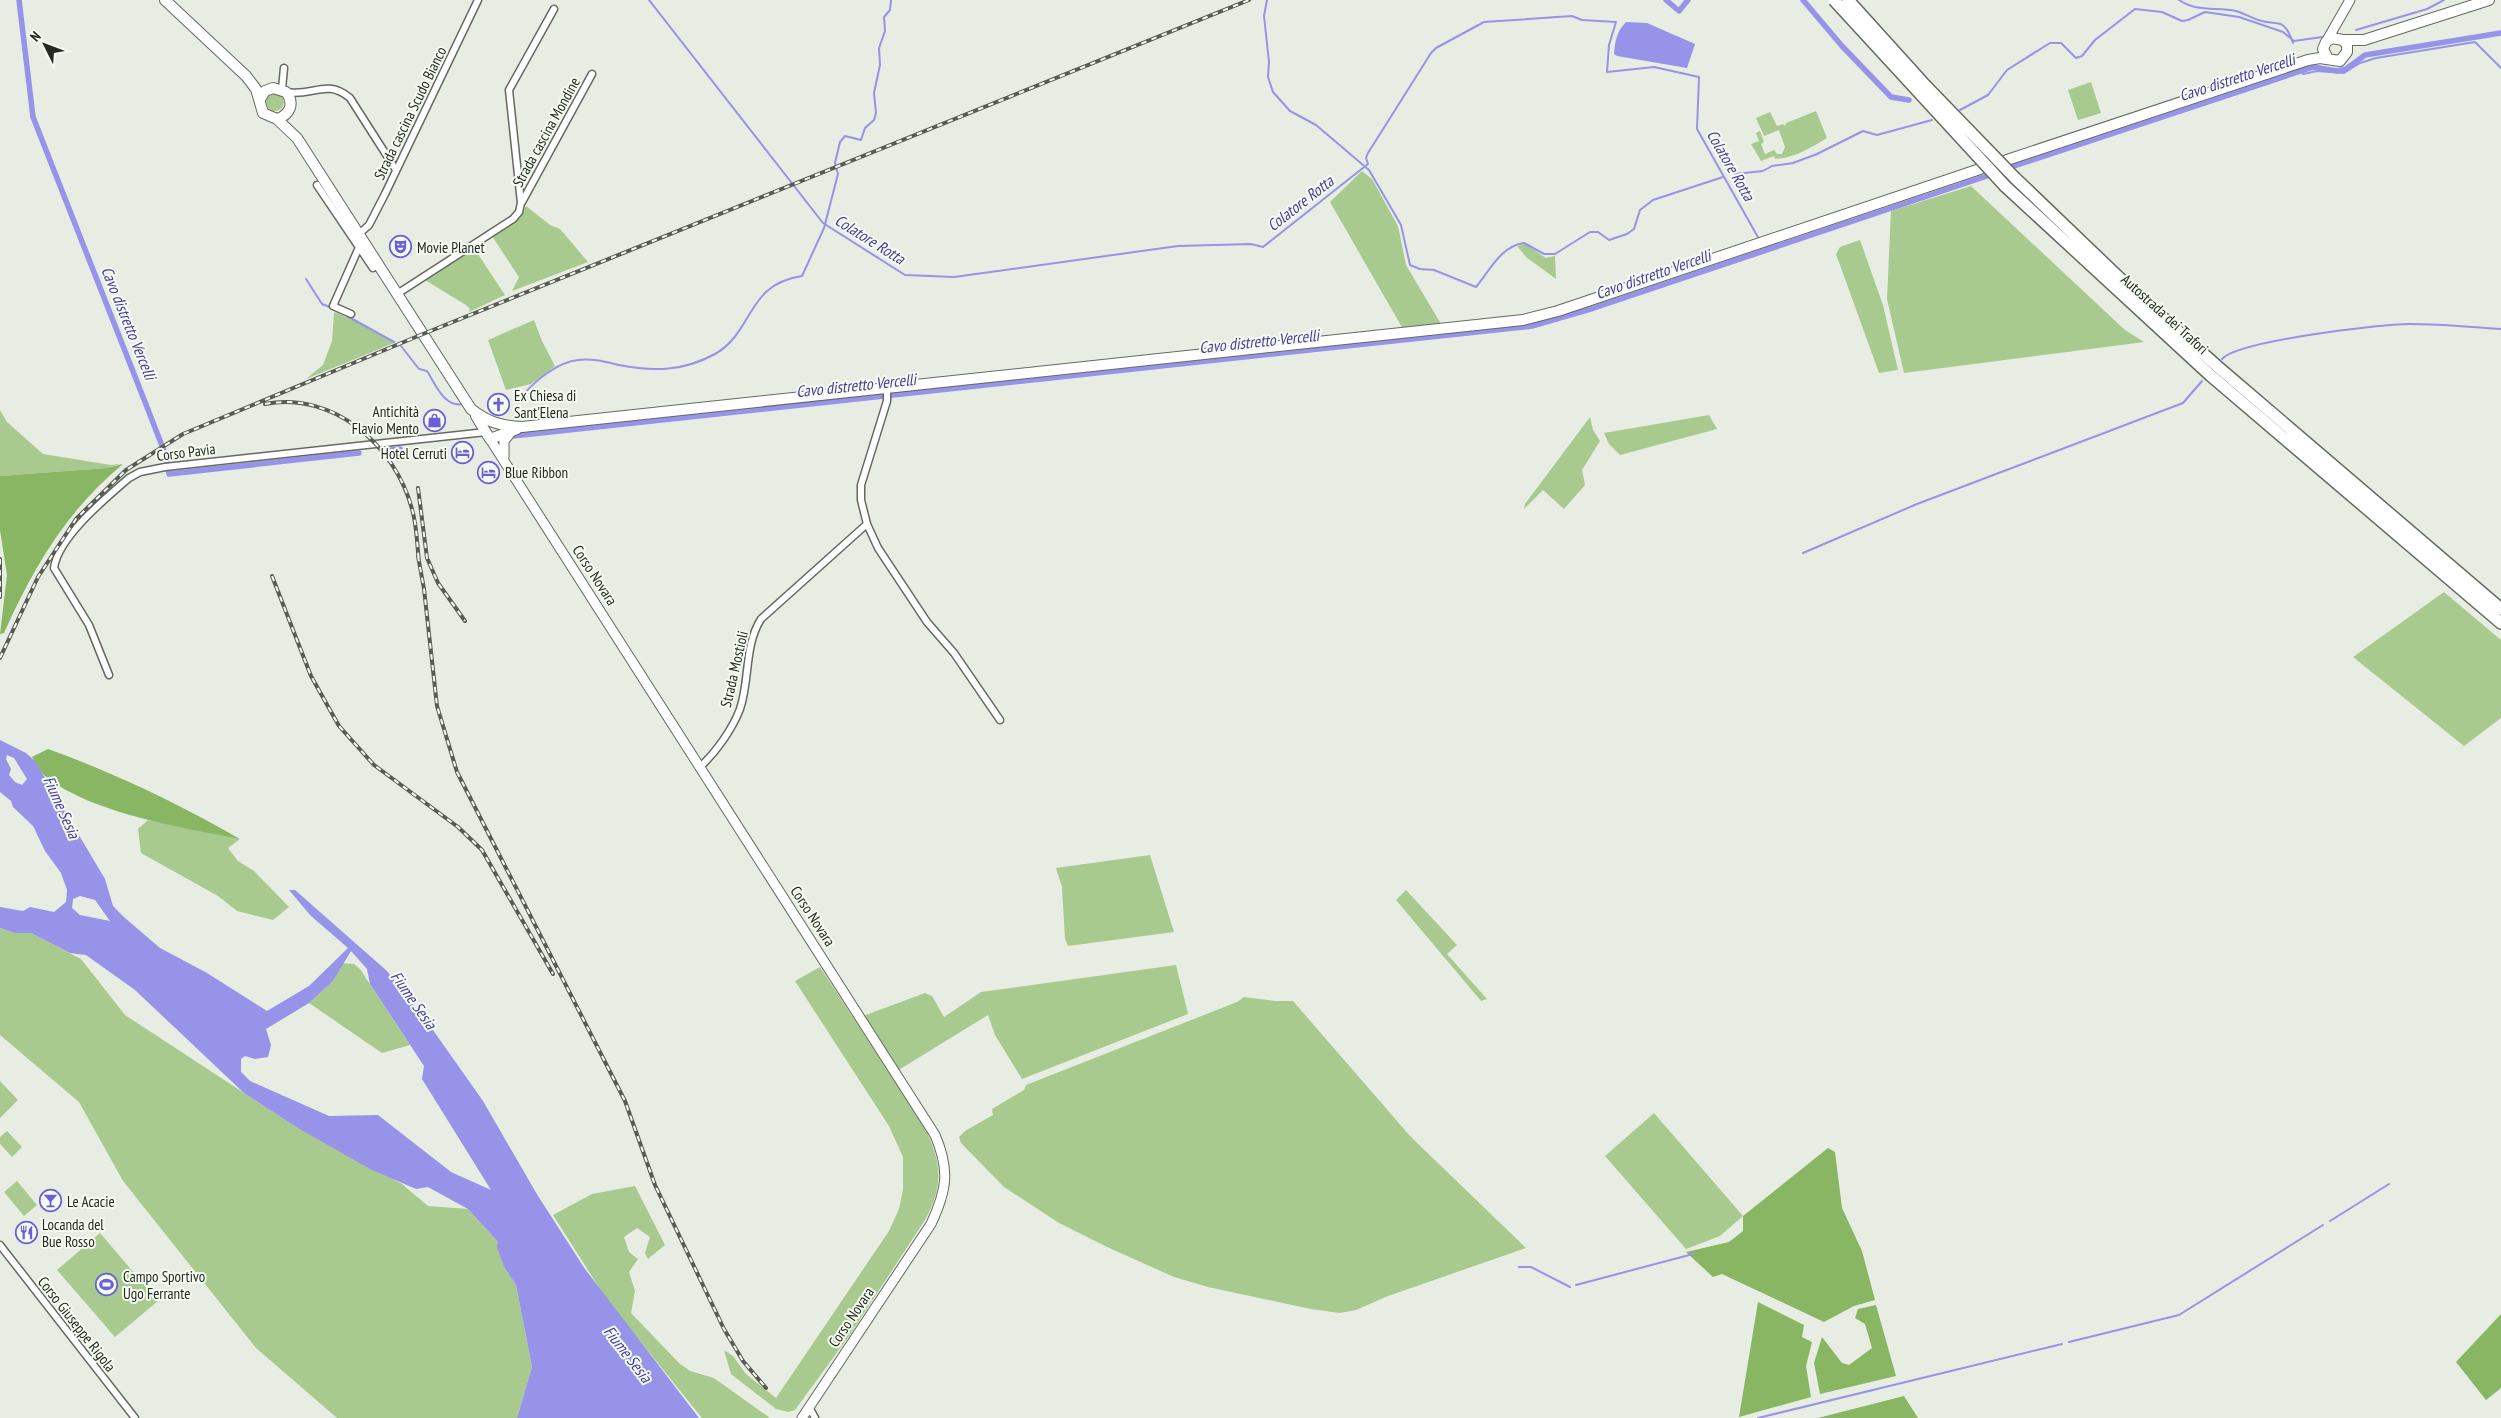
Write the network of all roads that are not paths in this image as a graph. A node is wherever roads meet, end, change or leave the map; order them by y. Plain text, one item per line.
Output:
1 (165, 0) edge
2 (478, 0) edge
3 (1834, 0) edge
4 (1848, 0) edge
5 (2350, 0) edge
6 (2489, 0) edge
7 (554, 9) dead end
8 (2339, 20) junction
9 (2341, 39) junction
10 (2364, 40) junction
11 (2325, 44) junction
12 (2346, 55) junction
13 (2328, 59) junction
14 (2308, 60) junction
15 (283, 71) dead end
16 (592, 74) dead end
17 (246, 76) junction
18 (277, 89) junction
19 (305, 94) junction
20 (260, 99) junction
21 (289, 108) junction
22 (277, 119) junction
23 (297, 138) junction
24 (2008, 160) dead end
25 (1980, 169) dead end
26 (396, 170) junction
27 (317, 185) dead end
28 (521, 203) junction
29 (360, 240) junction
30 (373, 268) dead end
31 (397, 294) junction
32 (351, 314) dead end
33 (887, 389) junction
34 (471, 408) junction
35 (508, 428) junction
36 (488, 435) junction
37 (504, 460) junction
38 (867, 524) junction
39 (2501, 608) edge
40 (2501, 623) edge
41 (109, 675) dead end
42 (1000, 720) dead end
43 (700, 767) junction
44 (0, 1245) edge
45 (809, 1407) junction
46 (135, 1418) edge
47 (802, 1418) edge
48 (815, 1418) edge

1 - 17 main road
2 - 26 street, Strada cascina Scudo Bianco
3 - 40 highway, Autostrada dei Trafori, bridge
4 - 39 highway, Autostrada dei Trafori, bridge
5 - 8 main road
6 - 10 main road
7 - 28 street, Strada cascina Mondine
8 - 9 main road
8 - 11 main road
9 - 10 main road
9 - 11 main road
9 - 12 main road
10 - 12 main road
11 - 13 main road
11 - 14 main road
12 - 13 main road
13 - 14 main road
14 - 24 main road
15 - 18 street
16 - 28 street, Strada cascina Mondine
17 - 18 main road
17 - 20 main road
18 - 19 street
18 - 20 main road
18 - 21 main road
19 - 21 street
19 - 26 street
20 - 22 main road
21 - 22 main road
21 - 23 main road
22 - 23 main road
23 - 29 main road, Corso Novara
25 - 33 main road
26 - 29 street, Strada cascina Scudo Bianco
27 - 29 street
28 - 31 street, Strada cascina Mondine
29 - 30 street
29 - 31 main road, Corso Novara
29 - 32 street, Strada cascina Scudo Bianco
31 - 34 main road, Corso Novara
33 - 35 main road
33 - 38 street
34 - 35 main road
34 - 36 main road, Corso Novara
35 - 36 main road
35 - 37 main road
36 - 37 main road, Corso Novara
36 - 41 street, Corso Pavia
37 - 43 main road, Corso Novara
38 - 42 street
38 - 43 street, Strada Mostioli
43 - 45 main road, Corso Novara
44 - 46 street, Corso Giuseppe Rigola
45 - 47 main road, Corso Novara
45 - 48 street

